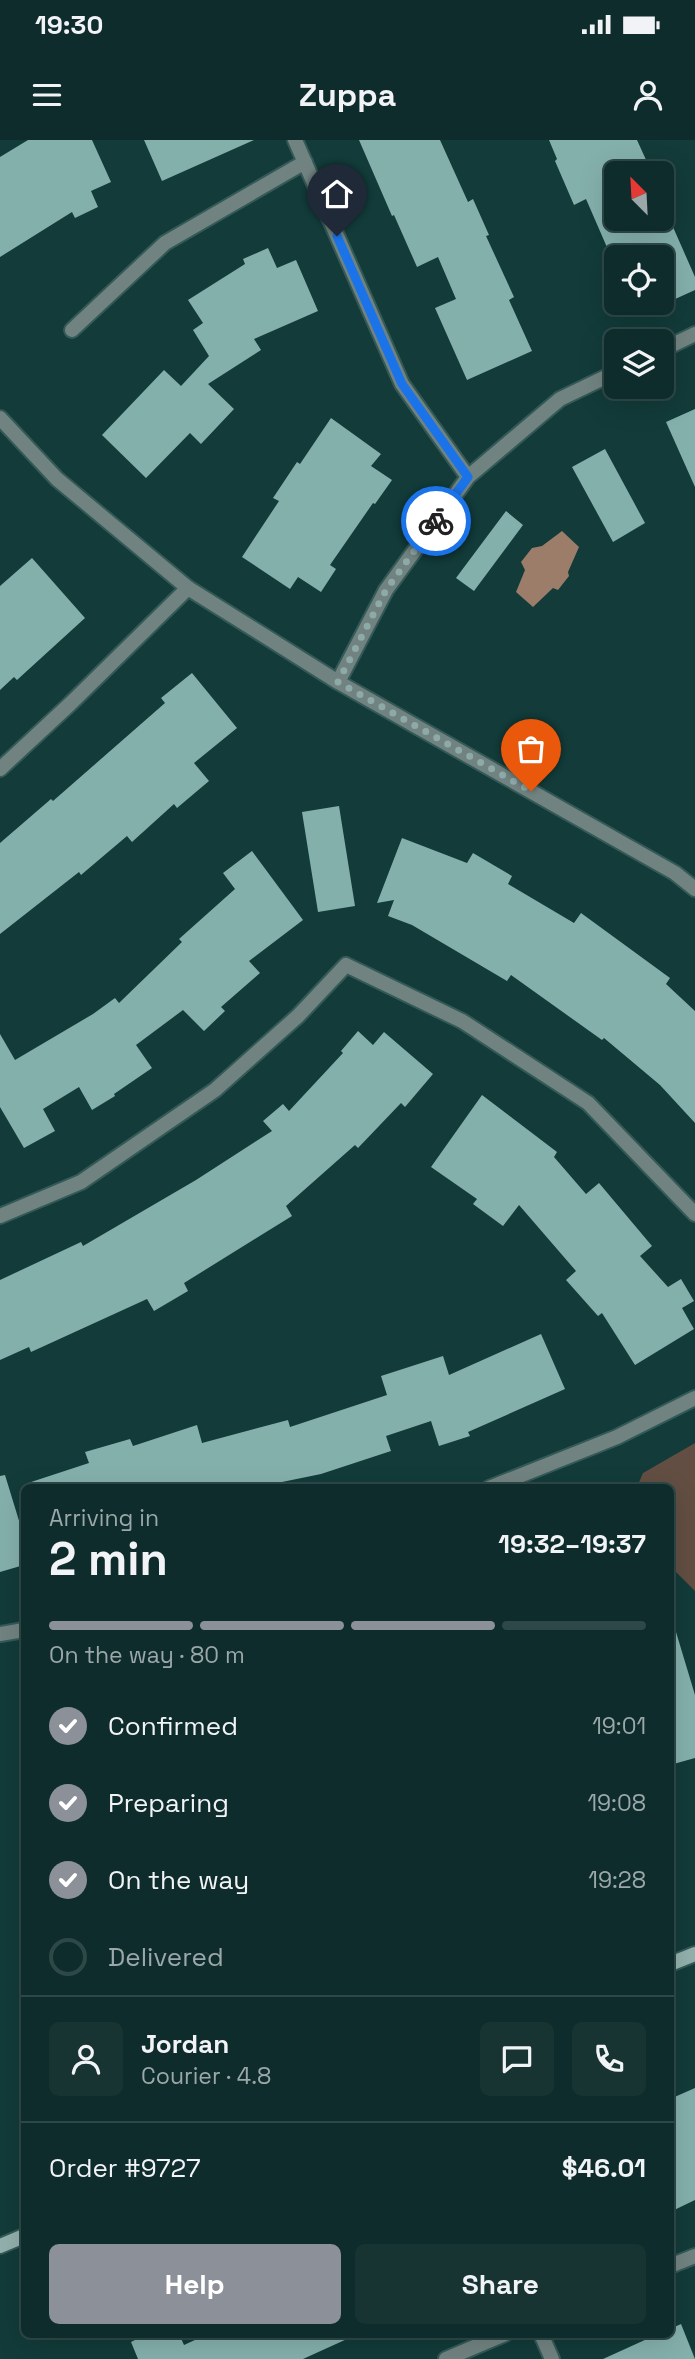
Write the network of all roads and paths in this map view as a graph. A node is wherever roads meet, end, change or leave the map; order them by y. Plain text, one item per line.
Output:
1 (295, 140) edge
2 (305, 162) junction
3 (72, 330) dead end
4 (695, 334) edge
5 (674, 345) edge
6 (604, 378) edge
7 (0, 418) edge
8 (468, 477) junction
9 (188, 588) junction
10 (338, 682) junction
11 (0, 769) edge
12 (695, 888) edge
13 (695, 1214) edge
14 (0, 1216) edge
15 (695, 1398) edge
16 (499, 1484) edge
17 (21, 1630) edge
18 (0, 1634) edge
19 (695, 1954) edge
20 (674, 1962) edge
21 (21, 2237) edge
22 (0, 2246) edge
23 (695, 2256) edge
24 (674, 2264) edge
25 (496, 2338) edge
26 (543, 2338) edge
27 (446, 2359) edge
28 (552, 2359) edge

1 - 2 street
2 - 3 street
2 - 8 street
4 - 5 street
6 - 8 street
7 - 9 street
8 - 10 street
9 - 10 street
9 - 11 street
10 - 12 street
13 - 14 street
15 - 16 street
17 - 18 street
19 - 20 main road
21 - 22 main road
23 - 24 street
25 - 27 street
26 - 28 street

